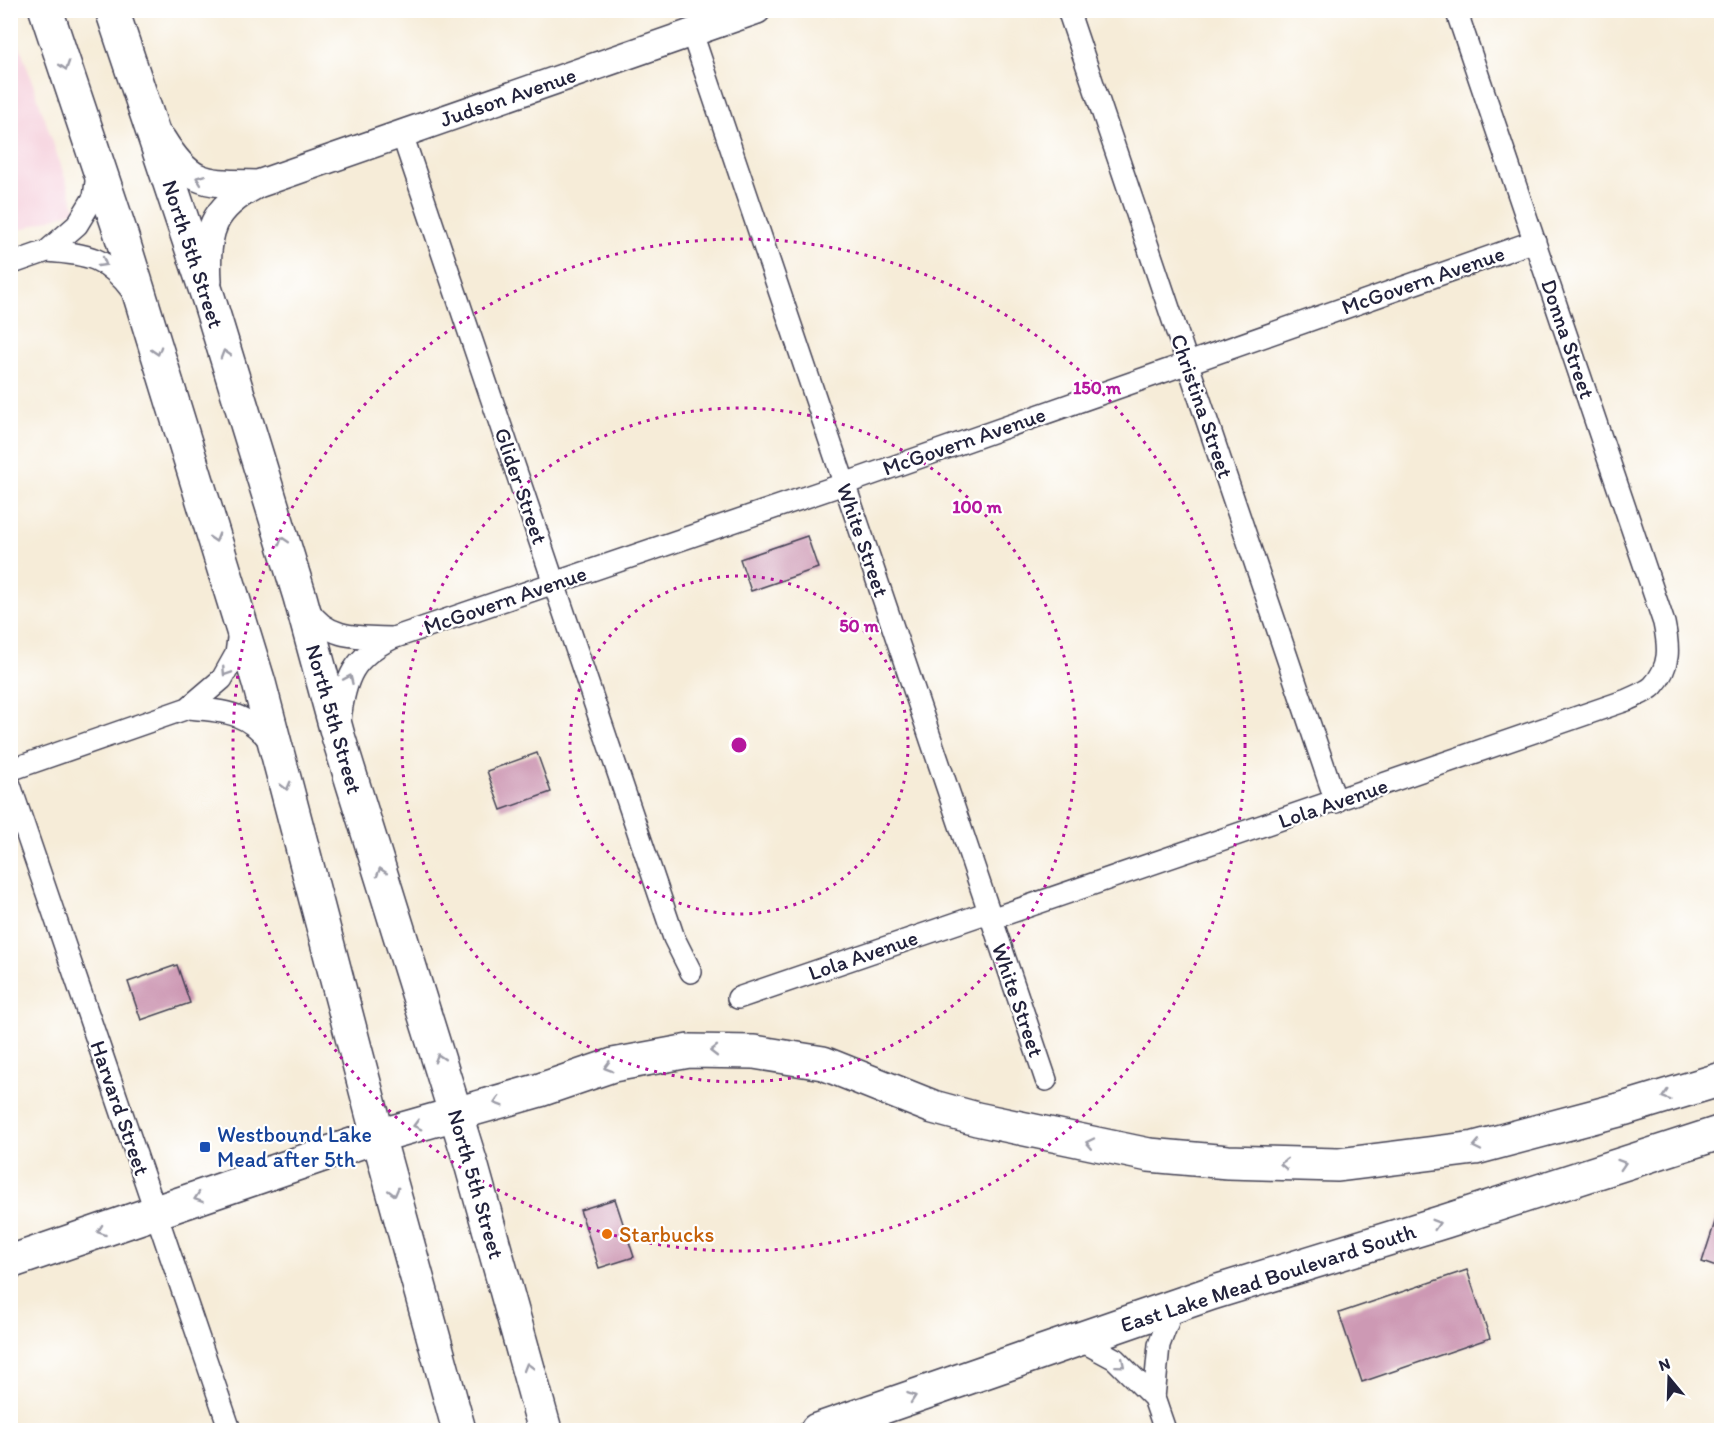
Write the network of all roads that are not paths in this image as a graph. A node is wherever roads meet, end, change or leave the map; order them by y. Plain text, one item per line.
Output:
1 (46, 10) edge
2 (112, 10) edge
3 (1068, 10) edge
4 (1456, 10) edge
5 (752, 11) edge
6 (692, 33) junction
7 (147, 114) junction
8 (402, 134) junction
9 (98, 164) junction
10 (258, 184) junction
11 (1535, 241) junction
12 (47, 251) junction
13 (10, 264) edge
14 (209, 300) junction
15 (143, 305) junction
16 (1187, 363) junction
17 (844, 484) junction
18 (554, 583) junction
19 (300, 597) junction
20 (240, 622) junction
21 (393, 638) junction
22 (1664, 670) joint
23 (188, 708) junction
24 (338, 736) junction
25 (278, 752) junction
26 (10, 770) edge
27 (10, 784) edge
28 (1336, 802) junction
29 (990, 916) junction
30 (692, 972) dead end
31 (738, 998) dead end
32 (1722, 1078) edge
33 (1046, 1080) dead end
34 (456, 1114) junction
35 (1722, 1132) edge
36 (378, 1136) junction
37 (156, 1212) junction
38 (10, 1262) edge
39 (1173, 1308) junction
40 (1080, 1340) junction
41 (1154, 1398) junction
42 (877, 1419) edge
43 (230, 1431) edge
44 (459, 1431) edge
45 (545, 1431) edge
46 (817, 1431) edge
47 (1166, 1431) edge

1 -> 9 main road
2 - 7 main road, North 5th Street
3 - 16 street, Christina Street
4 - 11 street, Donna Street
5 - 6 street, Judson Avenue
6 - 8 street, Judson Avenue
6 - 17 street, White Street
10 -> 7 street, Judson Avenue
7 - 14 main road, North 5th Street
8 - 10 street, Judson Avenue
8 - 18 street, Glider Street
9 - 12 street
9 - 15 main road
10 - 14 street, Judson Avenue
11 - 16 street, McGovern Avenue
11 - 22 street, Donna Street
12 - 13 street
12 -> 15 street
19 -> 14 main road, North 5th Street
15 -> 20 main road
16 - 17 street, McGovern Avenue
16 - 28 street, Christina Street
17 - 18 street, McGovern Avenue
17 - 29 street, White Street
18 - 21 street, McGovern Avenue
18 - 30 street, Glider Street
19 - 21 street, McGovern Avenue
19 - 24 main road, North 5th Street
20 -> 23 street
20 - 25 main road
24 -> 21 street, McGovern Avenue
22 - 28 street, Lola Avenue
23 - 25 street
23 - 26 street
34 -> 24 main road, North 5th Street
25 -> 36 main road
27 - 37 street, Harvard Street
28 - 29 street, Lola Avenue
29 - 31 street, Lola Avenue
29 - 33 street, White Street
32 -> 34 main road
34 -> 36 main road
45 -> 34 main road, North 5th Street
39 -> 35 main road, East Lake Mead Boulevard South
36 -> 37 main road
36 -> 44 main road
37 -> 38 main road
37 - 43 street, Harvard Street
39 - 40 main road, East Lake Mead Boulevard South
39 - 41 street
40 -> 41 street
42 -> 40 main road, East Lake Mead Boulevard South
41 - 47 street
42 - 46 main road, East Lake Mead Boulevard South

